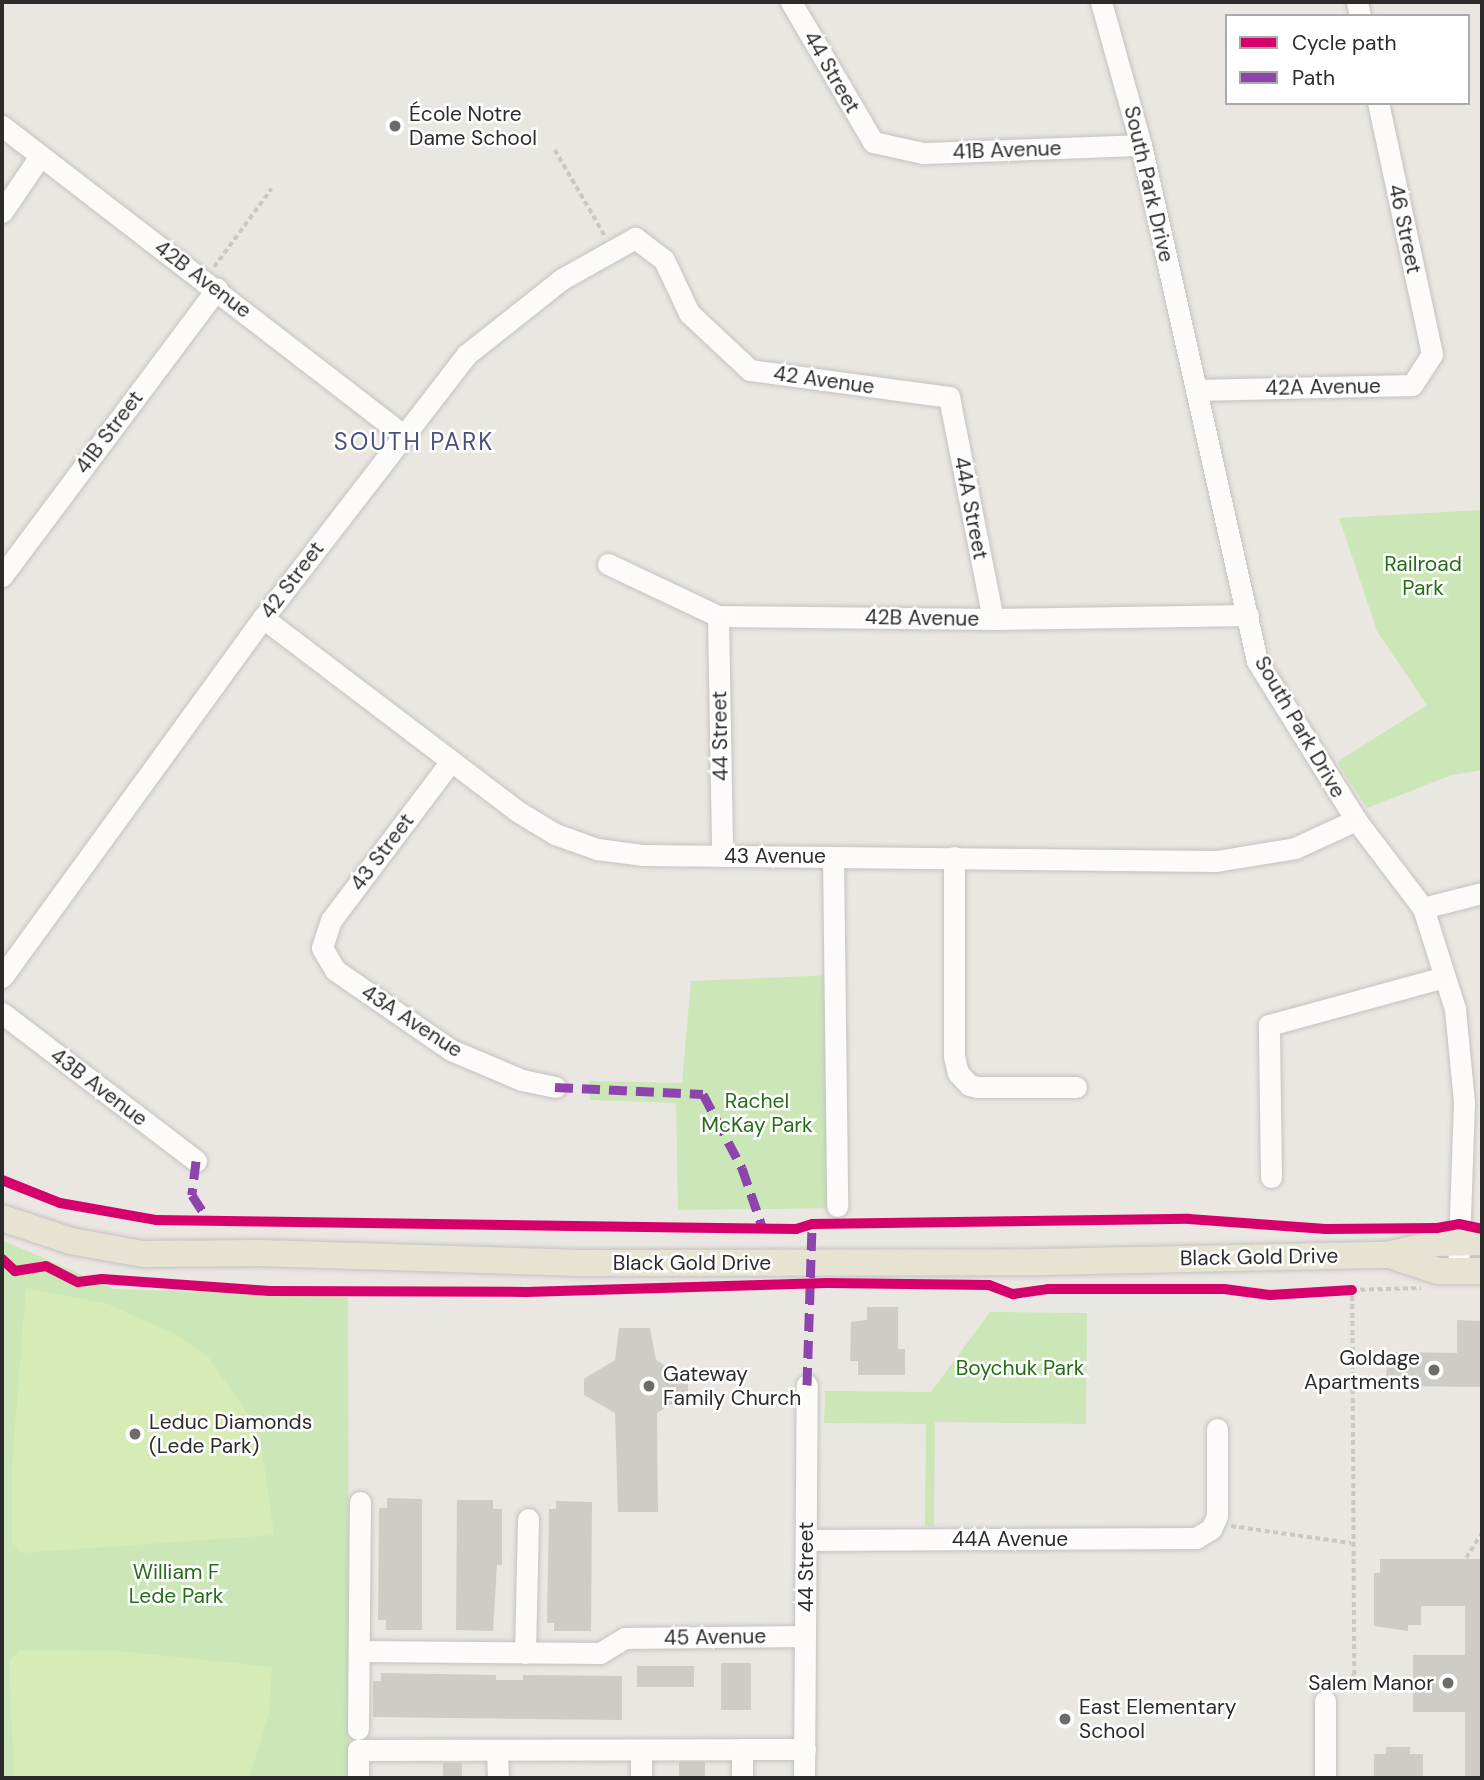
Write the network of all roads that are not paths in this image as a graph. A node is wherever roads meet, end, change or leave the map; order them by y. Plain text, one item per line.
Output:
1 (791, 2) edge
2 (1101, 2) edge
3 (1378, 105) edge
4 (2, 126) edge
5 (873, 142) joint
6 (1141, 145) junction
7 (40, 156) junction
8 (2, 212) edge
9 (635, 238) joint
10 (211, 284) junction
11 (1432, 354) joint
12 (1196, 390) junction
13 (949, 397) joint
14 (402, 434) junction
15 (608, 564) dead end
16 (2, 576) edge
17 (1248, 615) junction
18 (718, 616) junction
19 (263, 618) junction
20 (993, 619) junction
21 (451, 761) junction
22 (1356, 820) junction
23 (722, 856) junction
24 (833, 857) junction
25 (954, 857) junction
26 (1482, 893) edge
27 (1423, 908) junction
28 (321, 948) joint
29 (2, 977) edge
30 (1445, 977) junction
31 (2, 1013) edge
32 (555, 1087) dead end
33 (1076, 1087) dead end
34 (1473, 1102) edge
35 (196, 1161) dead end
36 (1271, 1177) dead end
37 (837, 1206) dead end
38 (2, 1217) edge
39 (1470, 1242) edge
40 (1387, 1255) junction
41 (1470, 1271) edge
42 (807, 1385) dead end
43 (1217, 1429) dead end
44 (360, 1502) dead end
45 (528, 1518) dead end
46 (806, 1540) junction
47 (805, 1636) junction
48 (359, 1651) junction
49 (525, 1653) junction
50 (1325, 1701) road end
51 (358, 1729) dead end
52 (742, 1749) junction
53 (804, 1749) junction
54 (641, 1750) junction
55 (497, 1751) junction
56 (358, 1778) edge
57 (498, 1778) edge
58 (640, 1778) edge
59 (742, 1778) edge
60 (804, 1778) edge
61 (1325, 1778) edge

1 - 5 street, 44 Street
2 - 6 street, South Park Drive
3 - 11 street, 46 Street
4 - 7 street, 42B Avenue
5 - 6 street, 41B Avenue
6 - 12 street, South Park Drive
7 - 8 street
7 - 10 street, 42B Avenue
9 - 13 street, 42 Avenue
9 - 14 street, 42 Street
10 - 14 street, 42B Avenue
10 - 16 street, 41B Street
11 - 12 street, 42A Avenue
12 - 17 street, South Park Drive
13 - 20 street, 44A Street
14 - 19 street, 42 Street
15 - 18 street, 42B Avenue
17 - 20 street, 42B Avenue
17 - 22 street, South Park Drive
18 - 20 street, 42B Avenue
18 - 23 street, 44 Street
19 - 21 street, 43 Avenue
19 - 29 street, 42 Street
21 - 23 street, 43 Avenue
21 - 28 street, 43 Street
22 - 25 street, 43 Avenue
22 - 27 street, South Park Drive
23 - 24 street, 43 Avenue
24 - 25 street, 43 Avenue
24 - 37 street
25 - 33 street
26 - 27 street
27 - 30 street, South Park Drive
28 - 32 street, 43A Avenue
30 - 34 street, South Park Drive
30 - 36 street
31 - 35 street, 43B Avenue
34 - 39 street, South Park Drive
38 - 40 main road, Black Gold Drive
39 - 40 main road, Black Gold Drive
39 - 41 street, South Park Drive
40 - 41 main road, Black Gold Drive
42 - 46 street, 44 Street
43 - 46 street, 44A Avenue
44 - 48 street
45 - 49 street
46 - 47 street, 44 Street
47 - 49 street, 45 Avenue
47 - 53 street, 44 Street
48 - 49 street
48 - 51 street
50 - 61 street
52 - 53 street
52 - 54 street
52 - 59 street
53 - 60 street, 44 Street
54 - 55 street
54 - 58 street
55 - 56 street
55 - 57 street

